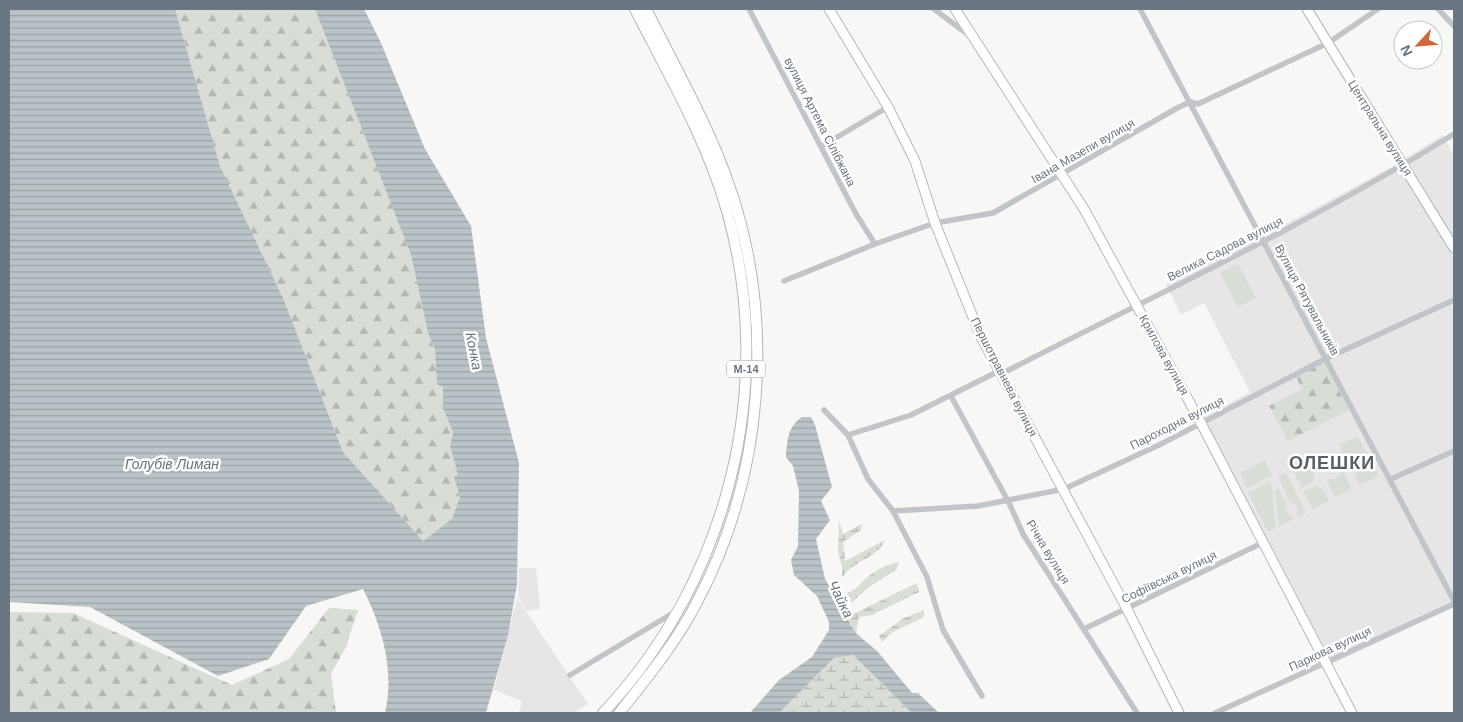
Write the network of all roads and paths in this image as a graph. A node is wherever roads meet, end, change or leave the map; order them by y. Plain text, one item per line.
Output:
1 (635, 9) edge
2 (646, 9) edge
3 (750, 9) edge
4 (829, 9) edge
5 (955, 9) edge
6 (1140, 9) edge
7 (1308, 9) edge
8 (1378, 9) edge
9 (1438, 9) edge
10 (938, 10) edge
11 (1454, 26) edge
12 (971, 37) junction
13 (1328, 43) junction
14 (1190, 102) junction
15 (888, 107) junction
16 (1454, 134) edge
17 (822, 146) junction
18 (1403, 166) junction
19 (1063, 175) junction
20 (935, 223) junction
21 (1264, 241) junction
22 (875, 244) junction
23 (1454, 248) edge
24 (784, 281) dead end
25 (1454, 300) edge
26 (1136, 305) junction
27 (1327, 358) junction
28 (1000, 373) junction
29 (951, 396) junction
30 (824, 410) dead end
31 (1201, 422) junction
32 (848, 435) junction
33 (1454, 451) edge
34 (1391, 479) junction
35 (1064, 489) junction
36 (1008, 501) junction
37 (893, 511) junction
38 (1264, 542) junction
39 (1454, 603) edge
40 (679, 609) junction
41 (1127, 609) junction
42 (1084, 629) junction
43 (1325, 662) junction
44 (570, 675) dead end
45 (982, 696) dead end
46 (604, 713) edge
47 (619, 713) edge
48 (1137, 713) edge
49 (1178, 713) edge
50 (1215, 713) edge
51 (1352, 713) edge

1 - 40 highway, М-14
2 - 47 highway, М-14
3 - 17 street, вулиця Артема Сілібжана
4 - 15 street, Першотравнева вулиця
5 - 12 street, Крилова вулиця
6 - 14 street, Вулиця Рятувальників
7 - 13 street, Центральна вулиця
8 - 13 street, Івана Мазепи вулиця
9 - 11 street
10 - 12 street
12 - 19 street, Крилова вулиця
13 - 14 street, Івана Мазепи вулиця
13 - 18 street, Центральна вулиця
14 - 19 street, Івана Мазепи вулиця
14 - 21 street, Вулиця Рятувальників
15 - 17 street
15 - 20 street, Першотравнева вулиця
16 - 18 street, Велика Садова вулиця
17 - 22 street, вулиця Артема Сілібжана
18 - 21 street, Велика Садова вулиця
18 - 23 street, Центральна вулиця
19 - 20 street, Івана Мазепи вулиця
19 - 26 street, Крилова вулиця
20 - 22 street, Івана Мазепи вулиця
20 - 28 street, Першотравнева вулиця
21 - 26 street, Велика Садова вулиця
21 - 27 street, Вулиця Рятувальників
22 - 24 street, Івана Мазепи вулиця
25 - 27 street, Пароходна вулиця
26 - 28 street, Велика Садова вулиця
26 - 31 street, Крилова вулиця
27 - 31 street, Пароходна вулиця
27 - 34 street, Вулиця Рятувальників
28 - 29 street, Велика Садова вулиця
28 - 35 street, Першотравнева вулиця
29 - 32 street, Велика Садова вулиця
29 - 36 street, Річна вулиця
30 - 32 street
31 - 35 street, Пароходна вулиця
31 - 38 street, Крилова вулиця
32 - 37 street
33 - 34 street
34 - 39 street, Вулиця Рятувальників
35 - 36 street, Пароходна вулиця
35 - 41 street, Першотравнева вулиця
36 - 37 street, Пароходна вулиця
36 - 42 street, Річна вулиця
37 - 45 street
38 - 41 street, Софіївська вулиця
38 - 43 street, Крилова вулиця
39 - 43 street, Паркова вулиця
40 - 44 street
40 - 46 highway, М-14
41 - 42 street, Софіївська вулиця
41 - 49 street, Першотравнева вулиця
42 - 48 street, Річна вулиця
43 - 50 street, Паркова вулиця
43 - 51 street, Крилова вулиця

